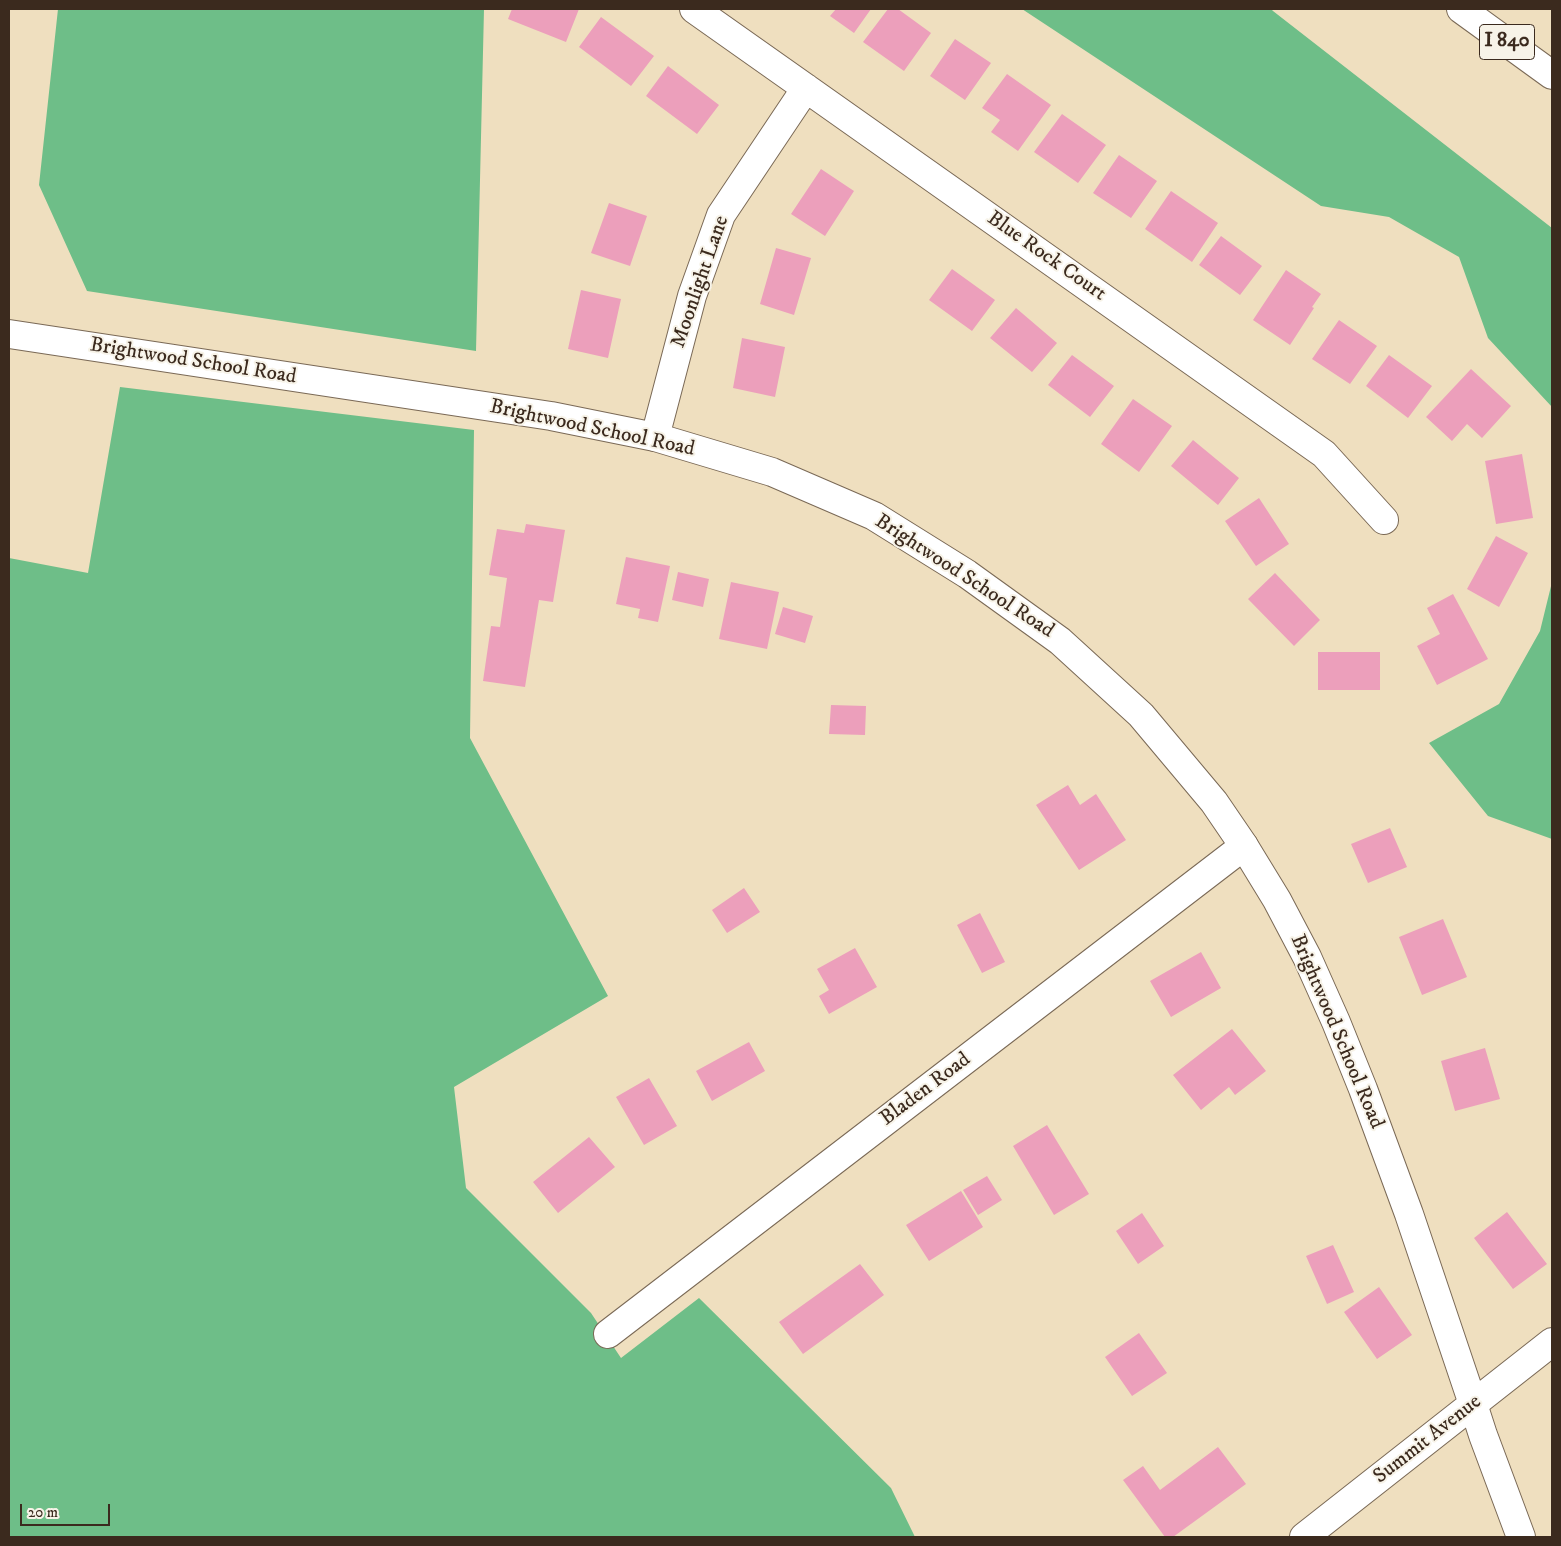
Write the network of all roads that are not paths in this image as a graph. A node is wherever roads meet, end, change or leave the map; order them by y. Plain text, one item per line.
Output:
1 (694, 9) edge
2 (1461, 9) edge
3 (1552, 75) edge
4 (806, 88) junction
5 (9, 334) edge
6 (655, 437) junction
7 (1384, 520) dead end
8 (1244, 846) junction
9 (608, 1334) dead end
10 (1552, 1342) edge
11 (1474, 1404) junction
12 (1304, 1537) edge
13 (1521, 1537) edge

1 - 4 main road, Blue Rock Court
2 - 3 main road, I 840
4 - 6 main road, Moonlight Lane
4 - 7 main road, Blue Rock Court
5 - 6 main road, Brightwood School Road
6 - 8 main road, Brightwood School Road
8 - 9 main road, Bladen Road
8 - 11 main road, Brightwood School Road
10 - 11 main road, Summit Avenue
11 - 12 main road, Summit Avenue
11 - 13 main road, Brightwood School Road

